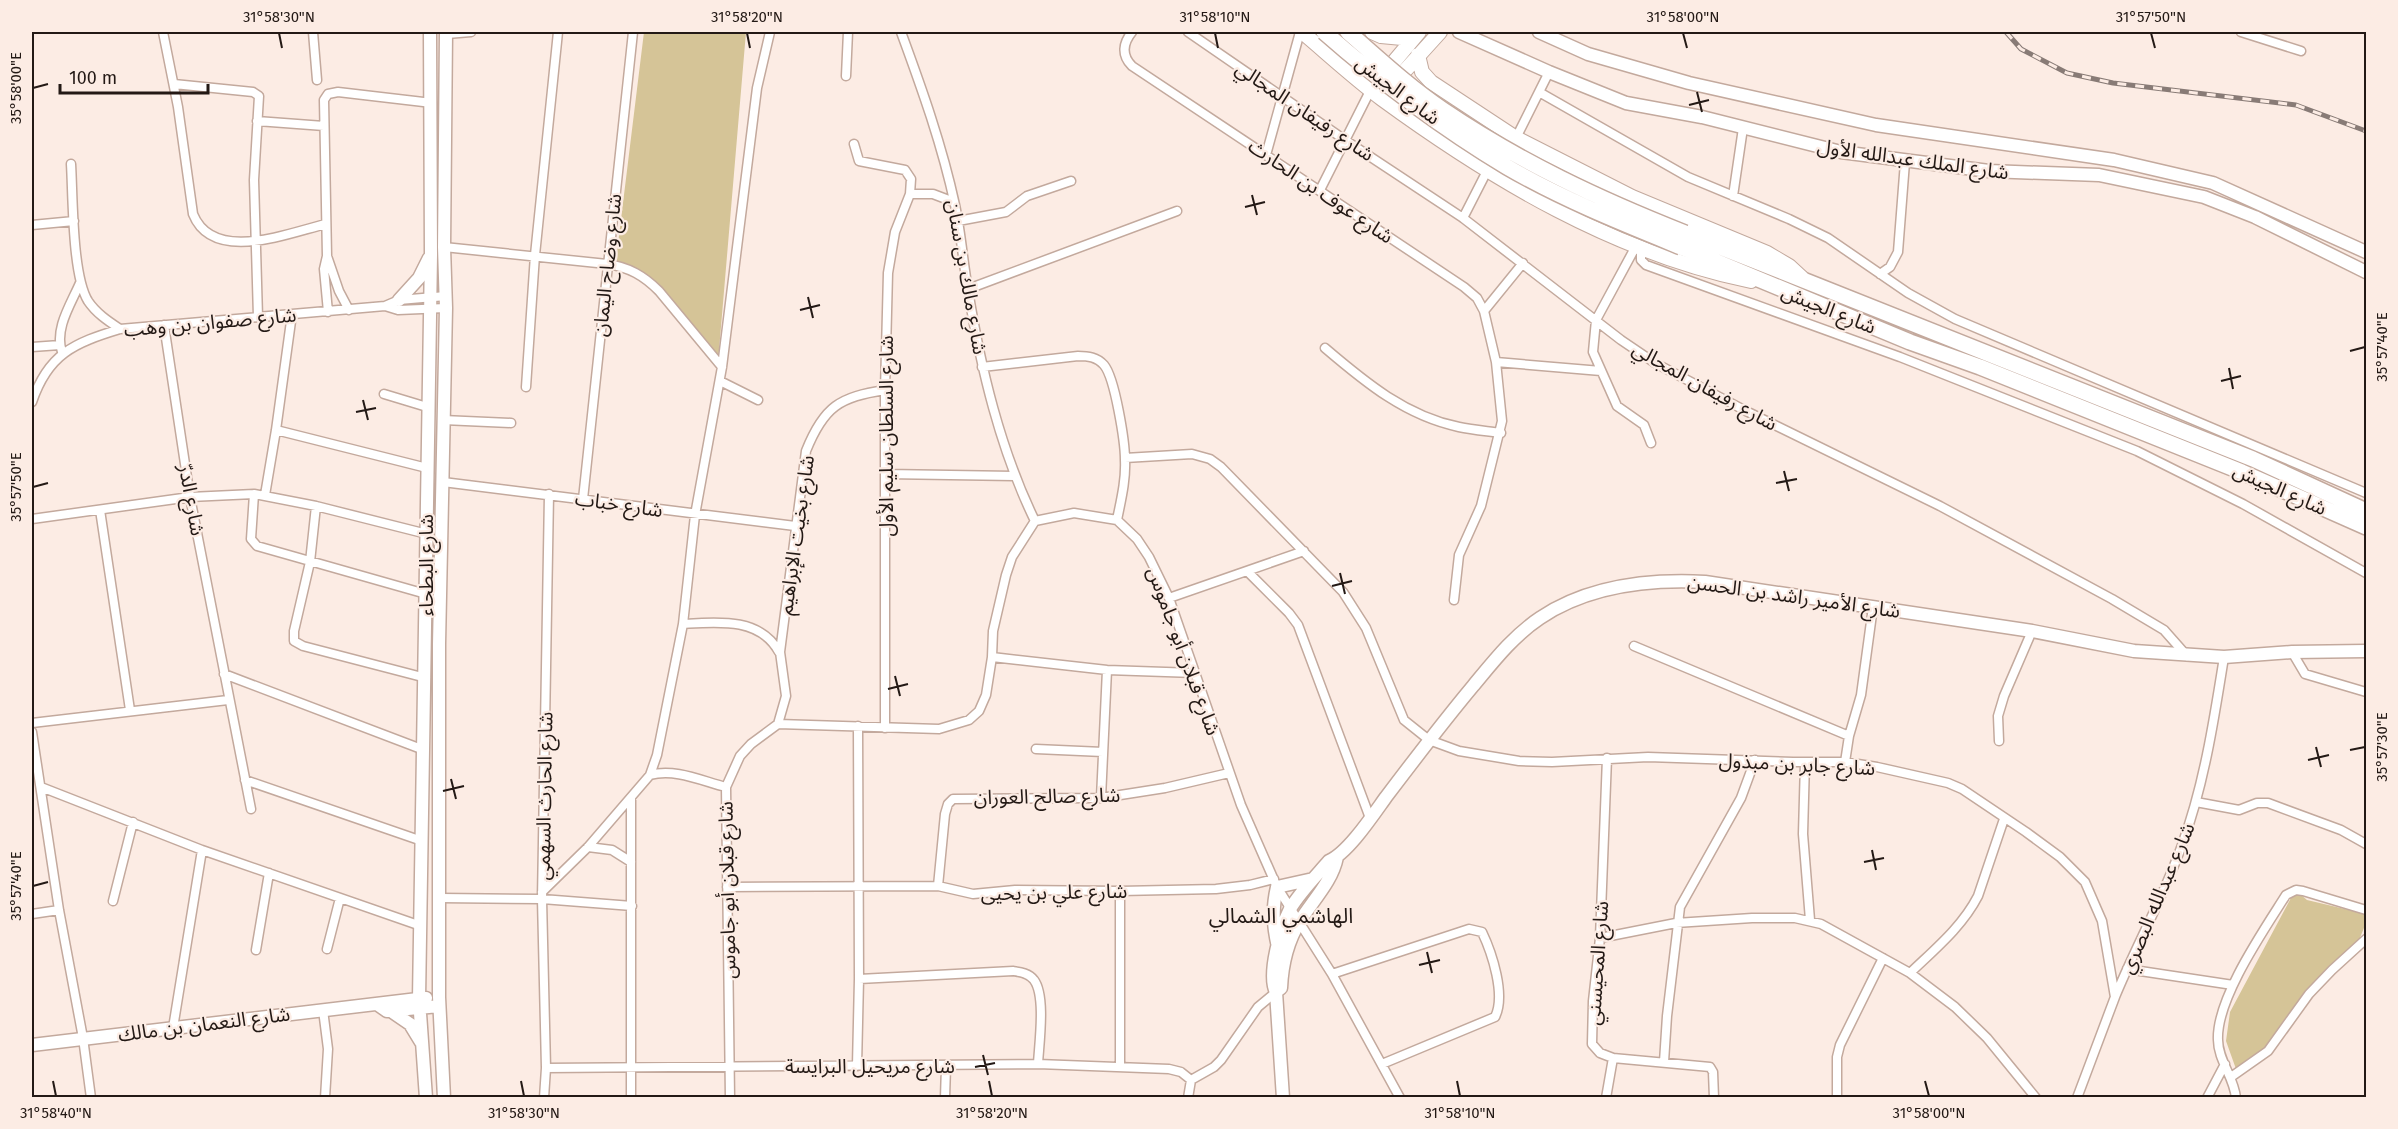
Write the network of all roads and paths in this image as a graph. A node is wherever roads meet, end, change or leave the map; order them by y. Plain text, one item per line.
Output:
1 (163, 32) edge
2 (313, 32) edge
3 (430, 32) edge
4 (471, 32) edge
5 (558, 32) edge
6 (633, 32) edge
7 (770, 32) edge
8 (848, 32) edge
9 (901, 32) edge
10 (1132, 32) edge
11 (1188, 32) edge
12 (1301, 32) edge
13 (1324, 32) edge
14 (1348, 32) edge
15 (1372, 32) edge
16 (1440, 32) edge
17 (1459, 32) edge
18 (1539, 32) edge
19 (2241, 32) edge
20 (446, 33) edge
21 (1416, 35) edge
22 (2301, 51) dead end
23 (1418, 55) junction
24 (1549, 72) junction
25 (846, 76) dead end
26 (317, 80) dead end
27 (174, 84) junction
28 (1539, 92) junction
29 (1376, 94) junction
30 (1282, 96) junction
31 (432, 103) junction
32 (257, 121) junction
33 (324, 126) junction
34 (1743, 128) junction
35 (1516, 138) junction
36 (1345, 140) junction
37 (854, 144) dead end
38 (1266, 155) junction
39 (2114, 160) junction
40 (1905, 162) junction
41 (71, 164) dead end
42 (1487, 171) junction
43 (2112, 177) junction
44 (1071, 181) dead end
45 (1320, 190) junction
46 (910, 194) junction
47 (1733, 196) junction
48 (954, 202) junction
49 (1177, 211) dead end
50 (1463, 218) junction
51 (74, 221) junction
52 (958, 221) junction
53 (326, 224) junction
54 (32, 225) edge
55 (255, 240) junction
56 (1683, 240) junction
57 (444, 247) junction
58 (1638, 247) junction
59 (2367, 252) edge
60 (430, 255) junction
61 (535, 255) junction
62 (327, 256) junction
63 (1524, 263) junction
64 (607, 264) junction
65 (1683, 271) junction
66 (2367, 272) edge
67 (1880, 274) junction
68 (1803, 279) junction
69 (80, 283) junction
70 (1768, 284) junction
71 (968, 289) junction
72 (399, 300) junction
73 (446, 302) junction
74 (430, 303) junction
75 (385, 306) junction
76 (349, 310) junction
77 (1484, 311) junction
78 (328, 312) junction
79 (292, 314) junction
80 (258, 317) junction
81 (1596, 320) junction
82 (164, 325) junction
83 (120, 329) junction
84 (32, 347) edge
85 (61, 348) junction
86 (1325, 348) dead end
87 (1496, 362) junction
88 (722, 367) junction
89 (982, 368) junction
90 (1601, 371) junction
91 (720, 381) junction
92 (526, 387) dead end
93 (885, 390) junction
94 (384, 394) dead end
95 (758, 400) dead end
96 (32, 402) edge
97 (427, 407) junction
98 (444, 420) junction
99 (511, 423) dead end
100 (276, 430) junction
101 (1501, 433) junction
102 (1651, 443) dead end
103 (1125, 458) junction
104 (427, 468) junction
105 (886, 474) junction
106 (1014, 476) junction
107 (443, 482) junction
108 (2367, 493) edge
109 (254, 494) junction
110 (549, 494) junction
111 (265, 495) junction
112 (190, 497) junction
113 (583, 499) junction
114 (316, 506) junction
115 (100, 510) junction
116 (2367, 510) edge
117 (695, 515) junction
118 (32, 519) edge
119 (1117, 520) junction
120 (1035, 521) junction
121 (795, 526) junction
122 (2367, 527) edge
123 (427, 534) junction
124 (1304, 551) junction
125 (310, 562) junction
126 (1248, 572) junction
127 (2367, 573) edge
128 (426, 594) junction
129 (1168, 598) junction
130 (1454, 600) dead end
131 (1873, 607) junction
132 (683, 624) junction
133 (2032, 631) junction
134 (1634, 646) dead end
135 (2367, 651) edge
136 (780, 652) junction
137 (2292, 652) junction
138 (2187, 656) junction
139 (993, 657) junction
140 (2224, 657) junction
141 (1107, 669) junction
142 (224, 674) junction
143 (1195, 674) junction
144 (426, 678) junction
145 (2367, 692) edge
146 (228, 700) junction
147 (130, 710) junction
148 (32, 723) edge
149 (778, 724) junction
150 (858, 726) junction
151 (885, 728) junction
152 (32, 732) edge
153 (1849, 736) junction
154 (1430, 740) junction
155 (1999, 741) dead end
156 (1036, 749) dead end
157 (424, 750) junction
158 (1103, 752) junction
159 (1607, 758) junction
160 (1755, 760) junction
161 (1805, 762) junction
162 (1845, 762) junction
163 (1228, 773) junction
164 (650, 775) junction
165 (245, 780) junction
166 (40, 787) junction
167 (726, 787) junction
168 (631, 798) junction
169 (1101, 798) junction
170 (2196, 802) junction
171 (251, 809) dead end
172 (1370, 818) junction
173 (2004, 819) junction
174 (133, 822) junction
175 (422, 842) junction
176 (2367, 844) edge
177 (588, 847) junction
178 (202, 850) junction
179 (1337, 858) junction
180 (631, 862) junction
181 (269, 873) junction
182 (1313, 879) junction
183 (1275, 883) junction
184 (938, 886) junction
185 (728, 887) junction
186 (859, 888) junction
187 (1120, 891) junction
188 (542, 895) junction
189 (340, 898) junction
190 (440, 898) junction
191 (113, 900) dead end
192 (632, 906) junction
193 (1290, 909) junction
194 (2367, 909) edge
195 (58, 910) junction
196 (32, 914) edge
197 (1810, 920) junction
198 (1299, 922) junction
199 (1676, 923) junction
200 (421, 926) junction
201 (1600, 938) junction
202 (2367, 939) edge
203 (1278, 948) junction
204 (327, 949) dead end
205 (256, 950) dead end
206 (1883, 958) junction
207 (2127, 969) junction
208 (1910, 973) junction
209 (1332, 974) junction
210 (859, 978) junction
211 (2233, 985) junction
212 (1276, 992) junction
213 (2115, 997) junction
214 (439, 1002) junction
215 (420, 1003) junction
216 (377, 1004) junction
217 (324, 1010) junction
218 (392, 1011) junction
219 (172, 1028) junction
220 (83, 1038) junction
221 (421, 1044) junction
222 (32, 1045) edge
223 (1613, 1058) junction
224 (1664, 1062) junction
225 (1038, 1064) junction
226 (1382, 1064) junction
227 (2225, 1064) junction
228 (632, 1066) junction
229 (730, 1066) junction
230 (857, 1066) junction
231 (946, 1066) junction
232 (1120, 1067) junction
233 (546, 1068) junction
234 (2231, 1077) junction
235 (1190, 1084) junction
236 (91, 1098) edge
237 (325, 1098) edge
238 (426, 1098) edge
239 (444, 1098) edge
240 (544, 1098) edge
241 (631, 1098) edge
242 (730, 1098) edge
243 (945, 1098) edge
244 (1188, 1098) edge
245 (1283, 1098) edge
246 (1400, 1098) edge
247 (1606, 1098) edge
248 (1714, 1098) edge
249 (1837, 1098) edge
250 (2036, 1098) edge
251 (2077, 1098) edge
252 (2207, 1098) edge
253 (2236, 1098) edge

1 - 27 street
2 - 26 street
3 - 31 street, شارع البطحاء
4 - 20 street
5 - 61 street
6 - 64 street, شارع وضاح اليمان
7 - 88 street
8 - 25 street
9 - 48 street, شارع مالك بن سنان
10 - 38 street, شارع عوف بن الحارث
11 - 30 street, شارع رفيفان المجالي
12 - 29 main road
12 - 30 street
13 - 56 highway, شارع الجيش, bridge
14 - 56 highway, شارع الجيش, bridge
15 - 21 main road
16 - 23 main road
17 - 24 street, شارع الملك عبدالله الأول
18 - 39 street, شارع الملك عبدالله الأول
19 - 22 street
20 - 57 street, شارع البطحاء
21 - 29 main road
23 - 29 main road
23 - 35 main road
24 - 28 street
24 - 34 street, شارع الملك عبدالله الأول
27 - 32 street
27 - 55 street
28 - 35 street
28 - 47 street
29 - 36 street
29 - 42 main road
30 - 36 street, شارع رفيفان المجالي
30 - 38 street
31 - 33 street
31 - 60 street, شارع البطحاء
32 - 33 street
32 - 55 street
33 - 53 street
34 - 40 street, شارع الملك عبدالله الأول
34 - 47 street
35 - 68 main road
36 - 45 street
36 - 50 street, شارع رفيفان المجالي
37 - 46 street
38 - 45 street, شارع عوف بن الحارث
39 - 43 street
39 - 59 street, شارع الملك عبدالله الأول
40 - 43 street, شارع الملك عبدالله الأول
40 - 67 street
41 - 51 street
42 - 50 street
42 - 58 main road
43 - 66 street, شارع الملك عبدالله الأول
44 - 52 street
45 - 77 street, شارع عوف بن الحارث
46 - 48 street
46 - 93 street, شارع السلطان سليم الأول
47 - 67 street
48 - 52 street, شارع مالك بن سنان
49 - 71 street
50 - 63 street, شارع رفيفان المجالي
51 - 54 street
51 - 69 street
52 - 71 street, شارع مالك بن سنان
53 - 55 street
53 - 62 street
55 - 80 street
56 - 68 highway, شارع الجيش
56 - 70 highway, شارع الجيش
57 - 61 street
57 - 73 street, شارع البطحاء
58 - 65 main road
58 - 81 street
60 - 72 street
60 - 74 street, شارع البطحاء
61 - 64 street
61 - 92 street
62 - 76 street
62 - 78 street
63 - 77 street
63 - 81 street, شارع رفيفان المجالي
64 - 88 street
64 - 113 street, شارع وضاح اليمان
65 - 70 main road
65 - 127 street
67 - 108 street
68 - 116 highway, شارع الجيش
69 - 83 street
69 - 85 street
70 - 122 highway, شارع الجيش
71 - 89 street, شارع مالك بن سنان
72 - 74 street, شارع صفوان بن وهب
72 - 75 street, شارع صفوان بن وهب
73 - 74 street, شارع صفوان بن وهب
73 - 98 street, شارع البطحاء
74 - 75 street, شارع صفوان بن وهب
74 - 97 street, شارع البطحاء
75 - 76 street, شارع صفوان بن وهب
76 - 78 street, شارع صفوان بن وهب
77 - 87 street
78 - 79 street, شارع صفوان بن وهب
79 - 80 street, شارع صفوان بن وهب
79 - 100 street
80 - 82 street, شارع صفوان بن وهب
81 - 90 street
81 - 138 street, شارع رفيفان المجالي
82 - 83 street, شارع صفوان بن وهب
82 - 112 street, شارع الدرّ
83 - 85 street, شارع صفوان بن وهب
84 - 85 street
85 - 96 street, شارع صفوان بن وهب
86 - 101 street
87 - 90 street
87 - 101 street
88 - 91 street
89 - 103 street
89 - 106 street, شارع مالك بن سنان
90 - 102 street
91 - 95 street
91 - 117 street
93 - 105 street, شارع السلطان سليم الأول
93 - 121 street, شارع بخيت الإبراهيم
94 - 97 street
97 - 104 street, شارع البطحاء
98 - 99 street
98 - 107 street, شارع البطحاء
100 - 104 street
100 - 111 street
101 - 130 street
103 - 119 street
103 - 124 street, شارع جابر بن مبذول
104 - 123 street, شارع البطحاء
105 - 106 street
105 - 151 street, شارع السلطان سليم الأول
106 - 120 street, شارع مالك بن سنان
107 - 110 street, شارع خباب
107 - 190 street, شارع البطحاء
109 - 111 street
109 - 112 street
109 - 125 street
110 - 113 street, شارع خباب
110 - 188 street, شارع الحارث السهمي
111 - 114 street
112 - 115 street
112 - 142 street, شارع الدرّ
113 - 117 street, شارع خباب
114 - 123 street
114 - 125 street
115 - 118 street
115 - 147 street
117 - 121 street, شارع خباب
117 - 132 street
119 - 120 street
119 - 129 street, شارع قبلان أبو جاموس
120 - 139 street
121 - 136 street, شارع بخيت الإبراهيم
123 - 128 street, شارع البطحاء
124 - 126 street
124 - 154 street, شارع جابر بن مبذول
125 - 128 street
125 - 144 street
126 - 129 street
126 - 172 street
128 - 144 street, شارع البطحاء
129 - 143 street, شارع قبلان أبو جاموس
131 - 133 street, شارع الأمير راشد بن الحسن
131 - 153 street
131 - 154 street, شارع الأمير راشد بن الحسن
132 - 136 street
132 - 164 street
133 - 138 street, شارع الأمير راشد بن الحسن
133 - 155 street
134 - 153 street
135 - 137 street, شارع الأمير راشد بن الحسن
136 - 149 street, شارع بخيت الإبراهيم
137 - 140 street, شارع الأمير راشد بن الحسن
137 - 145 street
138 - 140 street, شارع الأمير راشد بن الحسن
139 - 141 street
139 - 151 street
140 - 170 street, شارع عبدالله البصري
141 - 143 street
141 - 158 street
142 - 146 street, شارع الدرّ
142 - 157 street
143 - 163 street, شارع قبلان أبو جاموس
144 - 157 street, شارع البطحاء
146 - 147 street
146 - 165 street, شارع الدرّ
147 - 148 street
149 - 150 street
149 - 167 street, شارع قبلان أبو جاموس
150 - 151 street
150 - 186 street
152 - 166 street
153 - 162 street
154 - 159 street, شارع جابر بن مبذول
154 - 172 street, شارع الأمير راشد بن الحسن
156 - 158 street
157 - 175 street, شارع البطحاء
158 - 169 street
159 - 160 street, شارع جابر بن مبذول
159 - 201 street, شارع المحيسني
160 - 161 street, شارع جابر بن مبذول
160 - 199 street
161 - 162 street, شارع جابر بن مبذول
161 - 197 street
162 - 173 street, شارع جابر بن مبذول
163 - 169 street, شارع صالح العوران
163 - 183 street, شارع قبلان أبو جاموس
164 - 167 street
164 - 168 street
165 - 171 street, شارع الدرّ
165 - 175 street
166 - 174 street
166 - 195 street
167 - 185 street, شارع قبلان أبو جاموس
168 - 177 street
168 - 180 street
169 - 184 street, شارع صالح العوران
170 - 176 street
170 - 207 street, شارع عبدالله البصري
172 - 179 street, شارع الأمير راشد بن الحسن
173 - 208 street
173 - 213 street, شارع جابر بن مبذول
174 - 178 street
174 - 191 street
175 - 200 street, شارع البطحاء
177 - 180 street
177 - 188 street
178 - 181 street
178 - 219 street
179 - 182 street, شارع الأمير راشد بن الحسن
179 - 198 street, شارع الأمير راشد بن الحسن
180 - 192 street
181 - 189 street
181 - 205 street
182 - 183 street
182 - 193 street, شارع الأمير راشد بن الحسن
183 - 187 street, شارع علي بن يحيى
183 - 193 street, شارع قبلان أبو جاموس
183 - 203 street
184 - 186 street, شارع علي بن يحيى
184 - 187 street, شارع علي بن يحيى
185 - 186 street, شارع علي بن يحيى
185 - 229 street, شارع قبلان أبو جاموس
186 - 210 street
187 - 232 street
188 - 190 street
188 - 192 street
188 - 233 street, شارع الحارث السهمي
189 - 200 street
189 - 204 street
190 - 214 street, شارع البطحاء
192 - 228 street
193 - 198 street, شارع قبلان أبو جاموس
193 - 203 street, شارع الأمير راشد بن الحسن
194 - 211 street
195 - 196 street
195 - 220 street
197 - 199 street
197 - 206 street
198 - 209 street, شارع قبلان أبو جاموس
198 - 212 street, شارع الأمير راشد بن الحسن
199 - 201 street
199 - 224 street
200 - 215 street, شارع البطحاء
201 - 223 street, شارع المحيسني
202 - 234 street
203 - 212 street, شارع الأمير راشد بن الحسن
206 - 208 street
206 - 249 street
207 - 211 street
207 - 213 street, شارع عبدالله البصري
208 - 250 street
209 - 226 street, شارع قبلان أبو جاموس
209 - 226 street
210 - 225 street
210 - 230 street
211 - 227 street
212 - 235 street
212 - 245 street, شارع الأمير راشد بن الحسن
213 - 251 street
214 - 215 street, شارع النعمان بن مالك
214 - 239 street, شارع البطحاء
215 - 216 street, شارع النعمان بن مالك
215 - 218 street, شارع النعمان بن مالك
215 - 221 street, شارع البطحاء
216 - 217 street, شارع النعمان بن مالك
216 - 218 street
217 - 219 street, شارع النعمان بن مالك
217 - 237 street
218 - 221 street
219 - 220 street, شارع النعمان بن مالك
220 - 222 street, شارع النعمان بن مالك
220 - 236 street
221 - 238 street, شارع البطحاء
223 - 224 street
223 - 247 street
224 - 248 street
225 - 231 street, شارع مريحيل البرايسة
225 - 232 street, شارع مريحيل البرايسة
226 - 246 street, شارع قبلان أبو جاموس
227 - 234 street
227 - 252 street
228 - 229 street, شارع مريحيل البرايسة
228 - 233 street, شارع مريحيل البرايسة
228 - 241 street
229 - 230 street, شارع مريحيل البرايسة
229 - 242 street, شارع قبلان أبو جاموس
230 - 231 street, شارع مريحيل البرايسة
231 - 243 street
232 - 235 street, شارع مريحيل البرايسة
233 - 240 street, شارع الحارث السهمي
234 - 253 street
235 - 244 street

